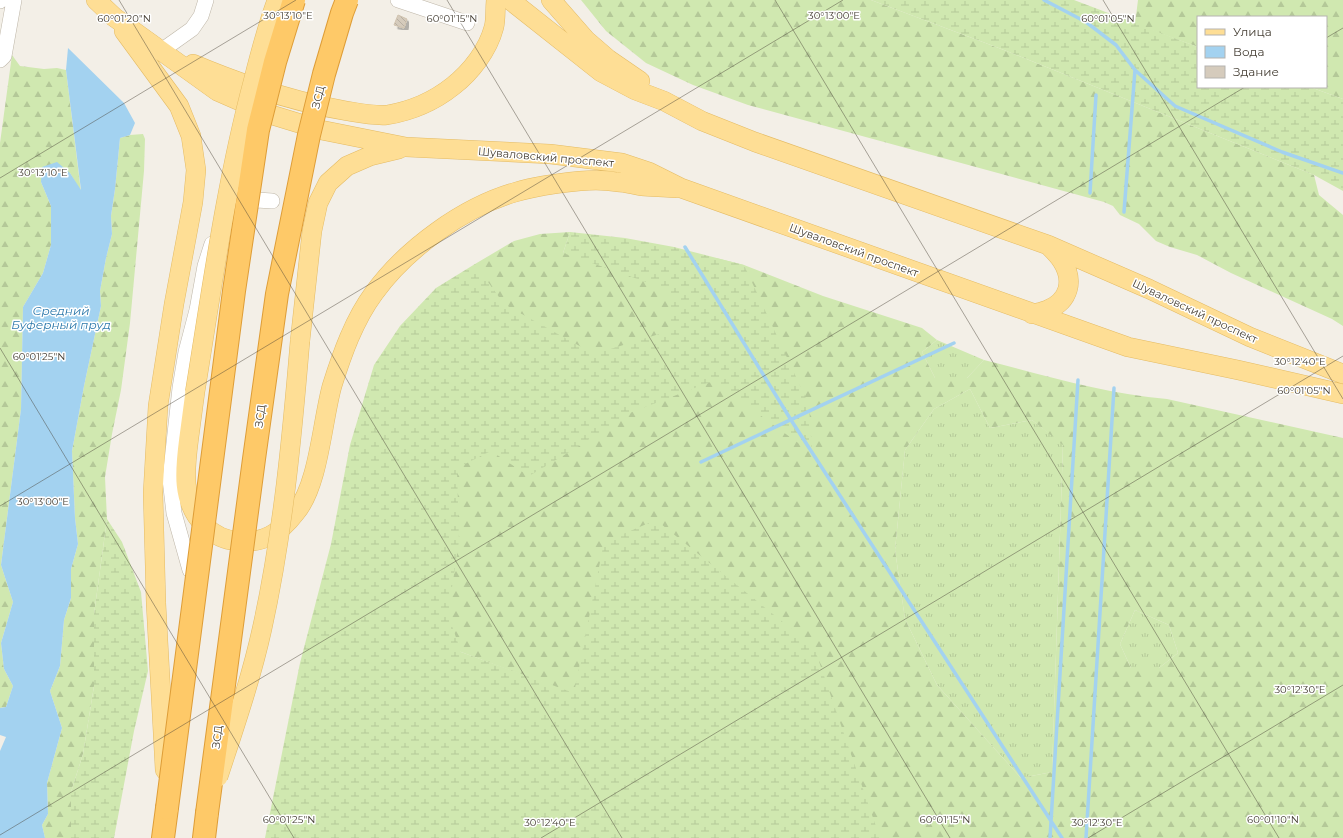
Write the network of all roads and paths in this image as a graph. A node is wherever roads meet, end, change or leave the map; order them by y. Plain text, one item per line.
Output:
1 (14, 0) edge
2 (96, 0) edge
3 (206, 0) edge
4 (276, 0) edge
5 (294, 0) edge
6 (347, 0) edge
7 (496, 0) edge
8 (510, 0) edge
9 (551, 0) edge
10 (396, 1) edge
11 (114, 17) junction
12 (467, 23) dead end
13 (162, 51) junction
14 (0, 60) edge
15 (664, 101) junction
16 (406, 147) junction
17 (681, 188) junction
18 (272, 201) dead end
19 (1048, 245) junction
20 (1032, 314) junction
21 (1343, 374) edge
22 (1343, 394) edge
23 (190, 570) dead end
24 (167, 808) junction
25 (207, 813) junction
26 (163, 838) edge
27 (204, 838) edge

1 - 14 street
2 - 11 main road, Шуваловский проспект
3 - 13 street
4 - 17 main road, bridge
5 - 24 highway, bridge
6 - 25 highway, ЗСД, bridge
7 - 13 main road
8 - 15 main road, Шуваловский проспект
9 - 15 main road
10 - 12 street
11 - 13 main road, Шуваловский проспект
11 - 24 main road, bridge
13 - 16 main road, Шуваловский проспект
15 - 19 main road, Шуваловский проспект
16 - 17 main road, Шуваловский проспект
16 - 25 main road, bridge
17 - 20 main road, Шуваловский проспект
18 - 23 street
19 - 20 main road, Шуваловский проспект
19 - 21 main road, Шуваловский проспект
20 - 22 main road, Шуваловский проспект
24 - 26 highway
25 - 27 highway, ЗСД

